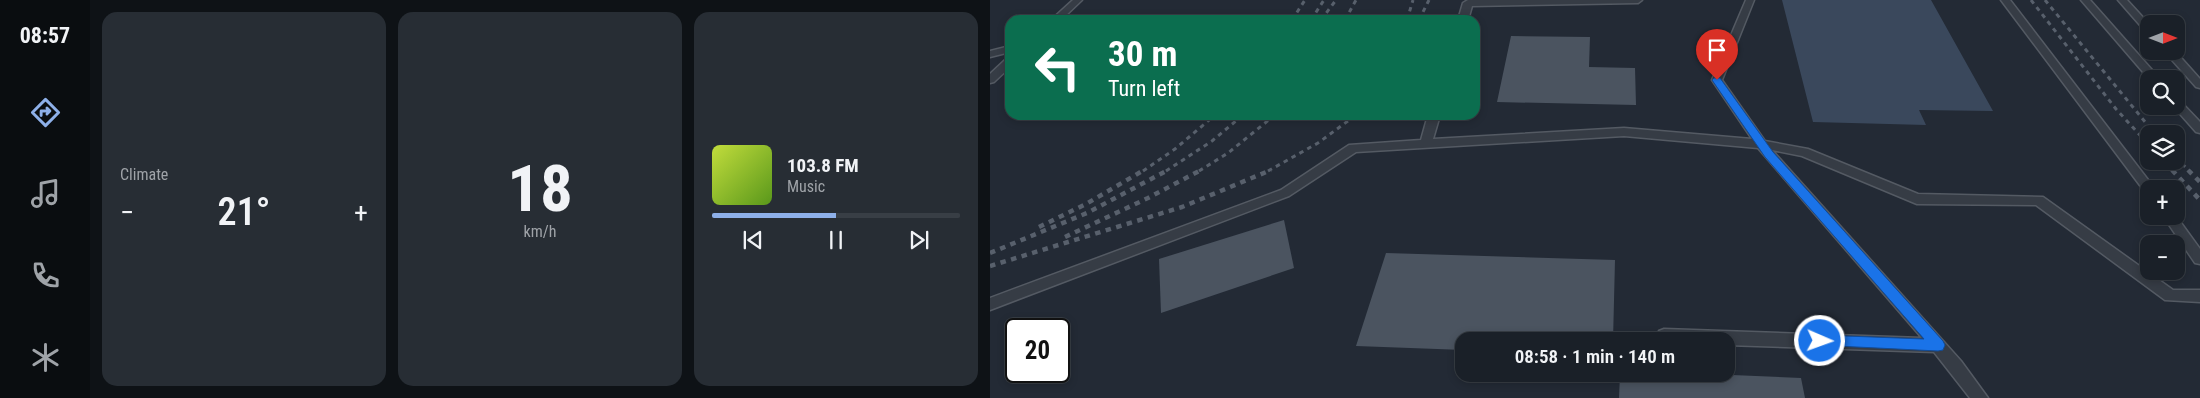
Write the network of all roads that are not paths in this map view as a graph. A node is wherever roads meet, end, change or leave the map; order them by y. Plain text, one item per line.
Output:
1 (1078, 0) edge
2 (1638, 0) edge
3 (1750, 0) edge
4 (2005, 0) edge
5 (2084, 0) edge
6 (2122, 0) edge
7 (1062, 15) edge
8 (1464, 15) edge
9 (2140, 20) edge
10 (1005, 50) edge
11 (990, 54) edge
12 (2177, 60) edge
13 (1005, 66) edge
14 (2147, 70) edge
15 (990, 80) edge
16 (2200, 86) edge
17 (2185, 113) edge
18 (1433, 120) edge
19 (2200, 129) edge
20 (1426, 144) junction
21 (1761, 144) junction
22 (2142, 180) edge
23 (2175, 225) edge
24 (2200, 259) edge
25 (2200, 296) edge
26 (990, 304) edge
27 (1735, 338) edge
28 (1938, 345) junction
29 (1980, 398) edge

1 - 7 lane
2 - 8 lane
3 - 21 lane
4 - 22 lane
5 - 14 lane
6 - 9 lane
10 - 11 lane
12 - 16 lane
13 - 15 lane
17 - 19 lane
18 - 20 lane
20 - 21 lane
20 - 26 lane
21 - 25 lane
21 - 28 lane
23 - 24 lane
27 - 28 lane
28 - 29 lane

